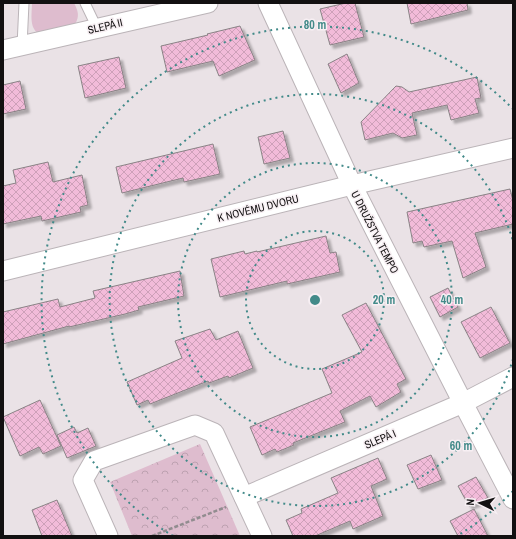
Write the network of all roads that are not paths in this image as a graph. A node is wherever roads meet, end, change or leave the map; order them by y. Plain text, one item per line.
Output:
1 (24, 3) edge
2 (85, 3) edge
3 (208, 3) edge
4 (268, 3) edge
5 (97, 28) junction
6 (22, 46) junction
7 (3, 50) edge
8 (513, 148) edge
9 (352, 185) junction
10 (3, 271) edge
11 (513, 377) edge
12 (463, 404) junction
13 (244, 498) junction
14 (513, 499) edge
15 (108, 536) edge
16 (262, 536) edge

1 - 6 lane
2 - 5 lane
3 - 5 street, SLEPÁ II
4 - 9 street, U DRUŽSTVA TEMPO
5 - 6 street, SLEPÁ II
6 - 7 street, SLEPÁ II
8 - 9 street, K NOVÉMU DVORU
9 - 10 street, K NOVÉMU DVORU
9 - 12 street, U DRUŽSTVA TEMPO
11 - 12 street, SLEPÁ I
12 - 13 street, SLEPÁ I
12 - 14 street, U DRUŽSTVA TEMPO
13 - 15 street
13 - 16 street

